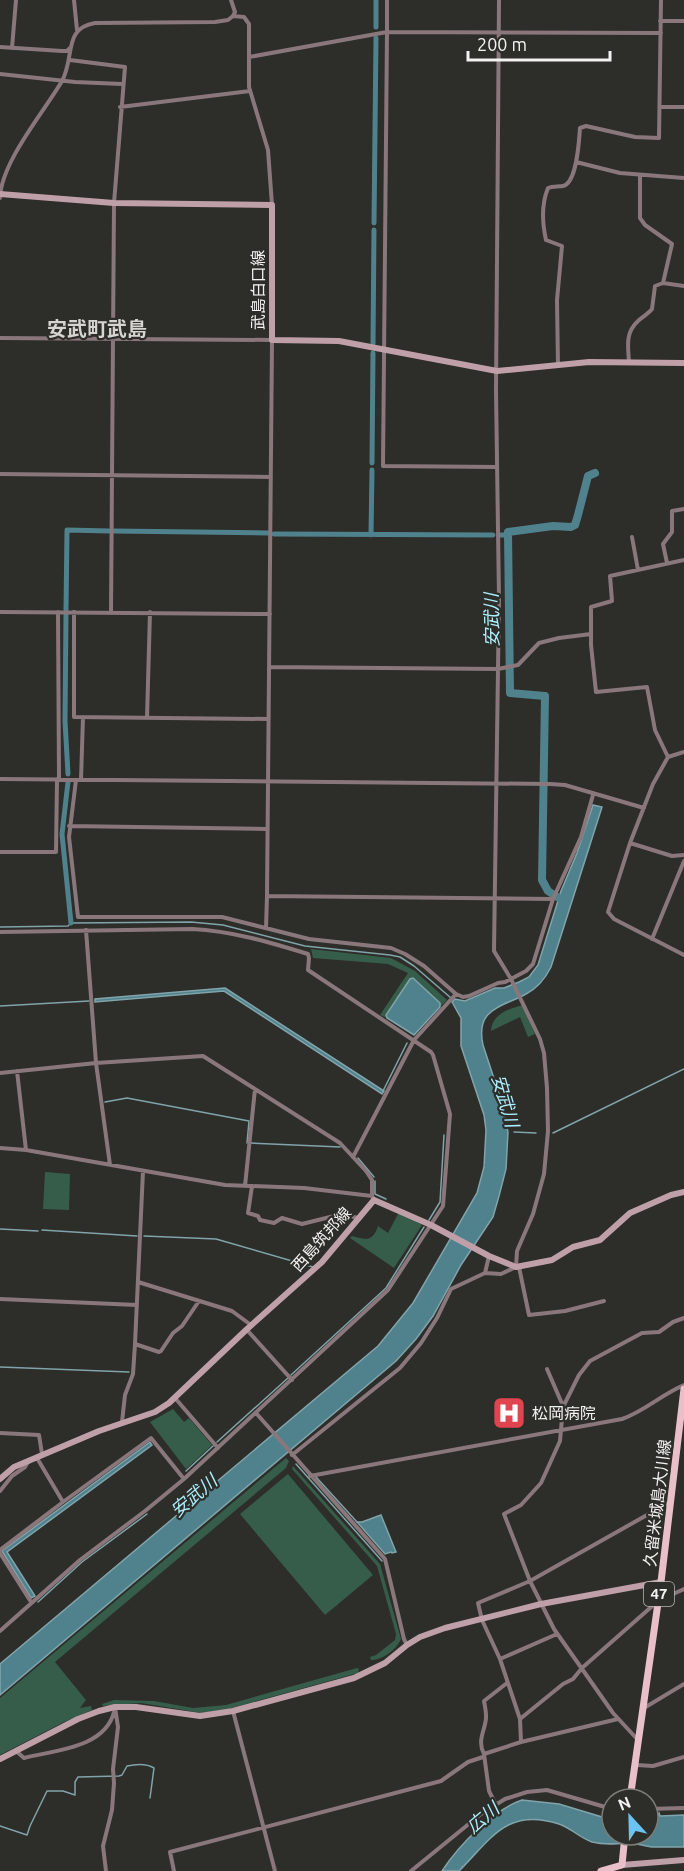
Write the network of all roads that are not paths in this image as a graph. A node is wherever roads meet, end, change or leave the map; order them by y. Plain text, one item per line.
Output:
1 (16, 0) edge
2 (74, 0) edge
3 (231, 0) edge
4 (387, 0) edge
5 (500, 0) edge
6 (661, 0) edge
7 (233, 16) junction
8 (660, 21) junction
9 (684, 21) edge
10 (77, 30) junction
11 (499, 31) junction
12 (387, 32) junction
13 (661, 33) junction
14 (0, 47) edge
15 (12, 48) junction
16 (70, 48) junction
17 (249, 57) junction
18 (70, 60) junction
19 (0, 74) edge
20 (62, 80) junction
21 (122, 84) junction
22 (250, 91) junction
23 (120, 107) junction
24 (660, 107) junction
25 (684, 107) edge
26 (576, 162) junction
27 (640, 176) junction
28 (684, 178) edge
29 (0, 196) edge
30 (114, 203) junction
31 (272, 205) junction
32 (663, 283) junction
33 (684, 286) edge
34 (0, 338) edge
35 (113, 339) junction
36 (272, 340) junction
37 (384, 350) junction
38 (629, 362) junction
39 (684, 363) edge
40 (558, 366) junction
41 (497, 372) junction
42 (497, 467) junction
43 (0, 474) edge
44 (112, 476) junction
45 (271, 477) junction
46 (684, 509) edge
47 (632, 537) dead end
48 (684, 560) edge
49 (667, 563) junction
50 (638, 570) junction
51 (0, 612) edge
52 (58, 612) junction
53 (74, 612) junction
54 (111, 612) junction
55 (150, 612) junction
56 (270, 614) junction
57 (591, 634) junction
58 (269, 667) junction
59 (500, 668) junction
60 (83, 717) junction
61 (147, 718) junction
62 (268, 719) junction
63 (684, 752) edge
64 (668, 757) junction
65 (0, 779) edge
66 (57, 780) junction
67 (78, 780) junction
68 (267, 781) junction
69 (496, 783) junction
70 (593, 795) junction
71 (644, 808) junction
72 (69, 826) junction
73 (267, 829) junction
74 (630, 843) junction
75 (0, 852) edge
76 (684, 855) edge
77 (684, 861) edge
78 (267, 896) junction
79 (494, 898) junction
80 (553, 899) junction
81 (266, 928) junction
82 (86, 930) junction
83 (0, 932) edge
84 (652, 939) junction
85 (684, 955) edge
86 (511, 980) junction
87 (456, 994) junction
88 (414, 1041) junction
89 (96, 1063) junction
90 (16, 1071) junction
91 (0, 1073) edge
92 (255, 1089) junction
93 (0, 1148) edge
94 (26, 1150) junction
95 (353, 1157) junction
96 (110, 1165) junction
97 (143, 1171) junction
98 (245, 1186) junction
99 (252, 1186) junction
100 (684, 1192) edge
101 (373, 1198) junction
102 (359, 1218) junction
103 (431, 1225) junction
104 (489, 1256) junction
105 (518, 1267) junction
106 (485, 1273) junction
107 (138, 1282) junction
108 (0, 1299) edge
109 (198, 1301) junction
110 (604, 1302) dead end
111 (136, 1305) junction
112 (684, 1318) edge
113 (249, 1328) junction
114 (135, 1344) junction
115 (547, 1369) dead end
116 (292, 1380) junction
117 (684, 1387) edge
118 (175, 1398) junction
119 (563, 1407) junction
120 (256, 1413) junction
121 (122, 1422) junction
122 (560, 1430) junction
123 (0, 1433) edge
124 (218, 1448) junction
125 (291, 1454) junction
126 (39, 1457) junction
127 (28, 1462) junction
128 (310, 1476) junction
129 (0, 1479) edge
130 (184, 1479) junction
131 (0, 1491) edge
132 (63, 1502) junction
133 (671, 1502) junction
134 (0, 1552) edge
135 (530, 1581) junction
136 (661, 1582) junction
137 (684, 1589) edge
138 (658, 1601) junction
139 (31, 1602) junction
140 (541, 1604) junction
141 (482, 1620) junction
142 (0, 1631) edge
143 (556, 1634) junction
144 (407, 1645) junction
145 (500, 1659) junction
146 (582, 1668) junction
147 (507, 1683) junction
148 (684, 1684) edge
149 (115, 1707) junction
150 (643, 1708) junction
151 (233, 1711) junction
152 (520, 1719) junction
153 (618, 1719) junction
154 (638, 1740) junction
155 (521, 1742) junction
156 (16, 1750) junction
157 (484, 1755) junction
158 (684, 1757) edge
159 (0, 1759) edge
160 (635, 1765) junction
161 (632, 1787) edge
162 (496, 1804) junction
163 (600, 1805) edge
164 (684, 1808) edge
165 (660, 1809) edge
166 (262, 1827) junction
167 (623, 1847) edge
168 (684, 1860) edge
169 (622, 1865) junction
170 (106, 1871) edge
171 (174, 1871) edge
172 (275, 1871) edge
173 (411, 1871) edge
174 (602, 1871) edge

1 - 15 street
2 - 10 street
3 - 7 street
4 - 12 street
5 - 11 street
6 - 8 street
7 - 10 street
7 - 17 street
8 - 9 street
8 - 13 street
10 - 16 street
11 - 12 street
11 - 13 street
11 - 41 street
12 - 17 street
12 - 37 street
13 - 24 street
14 - 15 street
15 - 16 street
16 - 18 street
17 - 22 street
18 - 20 street
18 - 21 street
19 - 20 street
20 - 21 street
20 - 29 street
21 - 23 street
22 - 23 street
22 - 31 street
23 - 30 street
24 - 25 street
24 - 26 street
26 - 27 street
26 - 40 street
27 - 28 street
27 - 32 street
29 - 30 main road
30 - 31 main road
30 - 35 street
31 - 36 main road, 武島白口線
32 - 33 street
32 - 38 street
34 - 35 street
35 - 36 street
35 - 44 street
36 - 37 main road, 武島白口線
36 - 45 street
37 - 41 main road, 武島白口線
37 - 42 street
38 - 39 main road, 武島白口線
38 - 40 main road, 武島白口線
40 - 41 main road, 武島白口線
41 - 42 street
42 - 59 street
43 - 44 street
44 - 45 street
44 - 54 street
45 - 56 street
46 - 49 street
47 - 50 street
48 - 49 street
49 - 50 street
50 - 57 street
51 - 52 street
52 - 53 street
52 - 66 street
53 - 54 street
53 - 60 street
54 - 55 street
55 - 56 street
55 - 61 street
56 - 58 street
57 - 59 street
57 - 64 street
58 - 59 street
58 - 62 street
59 - 69 street
60 - 61 street
60 - 67 street
61 - 62 street
62 - 68 street
63 - 64 street
64 - 71 street
65 - 66 street
66 - 67 street
66 - 75 street
67 - 68 street
67 - 72 street
68 - 69 street
68 - 73 street
69 - 70 street
69 - 79 street
70 - 71 street
70 - 80 street
71 - 74 street
72 - 73 street
72 - 81 street
73 - 78 street
74 - 76 street
74 - 84 street
77 - 84 street
78 - 79 street
78 - 81 street
79 - 80 street
79 - 86 street
80 - 86 street
81 - 87 street
82 - 83 street
82 - 88 street
82 - 89 street
84 - 85 street
86 - 87 street
86 - 105 street
87 - 88 street
88 - 95 street
88 - 103 street
89 - 90 street
89 - 92 street
89 - 96 street
90 - 91 street
90 - 94 street
92 - 95 street
92 - 98 street
93 - 94 street
94 - 96 street
95 - 101 street
96 - 97 street
97 - 98 street
97 - 107 street
98 - 99 street
99 - 101 street
99 - 102 street
100 - 105 main road
101 - 102 main road, 西島筑邦線
101 - 103 main road
102 - 113 main road, 西島筑邦線
103 - 104 main road
103 - 116 street
104 - 105 main road
104 - 106 street
105 - 106 street
105 - 110 street
106 - 125 street
107 - 109 street
107 - 111 street
108 - 111 street
109 - 113 street
109 - 114 street
111 - 114 street
112 - 119 street
113 - 116 street
113 - 118 main road, 西島筑邦線
114 - 121 street
115 - 119 street
116 - 120 street
117 - 122 street
117 - 133 main road, 久留米城島大川線 / 47
118 - 121 main road, 西島筑邦線
118 - 124 street
119 - 122 street
120 - 124 street
120 - 125 street
121 - 126 main road, 西島筑邦線
122 - 128 street
122 - 135 street
123 - 126 street
124 - 130 street
125 - 128 street
126 - 127 main road, 西島筑邦線
126 - 132 street
127 - 129 main road, 西島筑邦線
127 - 131 street
128 - 144 street
130 - 132 street
130 - 139 street
132 - 134 street
133 - 135 street
133 - 136 main road, 久留米城島大川線 / 47
134 - 139 street
135 - 140 street
135 - 141 street
136 - 138 main road, 久留米城島大川線 / 47
136 - 140 main road
137 - 138 street
138 - 146 street
138 - 150 main road, 久留米城島大川線 / 47
139 - 142 street
140 - 141 main road
140 - 143 street
141 - 144 main road
141 - 145 street
143 - 145 street
143 - 146 street
144 - 151 main road
145 - 147 street
146 - 152 street
146 - 153 street
147 - 152 street
147 - 157 street
148 - 150 street
149 - 151 main road
149 - 156 main road
149 - 156 street
149 - 170 street
150 - 154 main road, 久留米城島大川線 / 47
151 - 166 street
152 - 155 street
153 - 154 street
153 - 155 street
154 - 160 main road, 久留米城島大川線 / 47
155 - 157 street
156 - 159 main road
157 - 162 street
157 - 166 street
158 - 160 street
160 - 161 main road, 久留米城島大川線 / 47
162 - 163 street
162 - 173 street
164 - 165 street
166 - 171 street
166 - 172 street
167 - 169 main road
168 - 169 main road
169 - 174 main road

